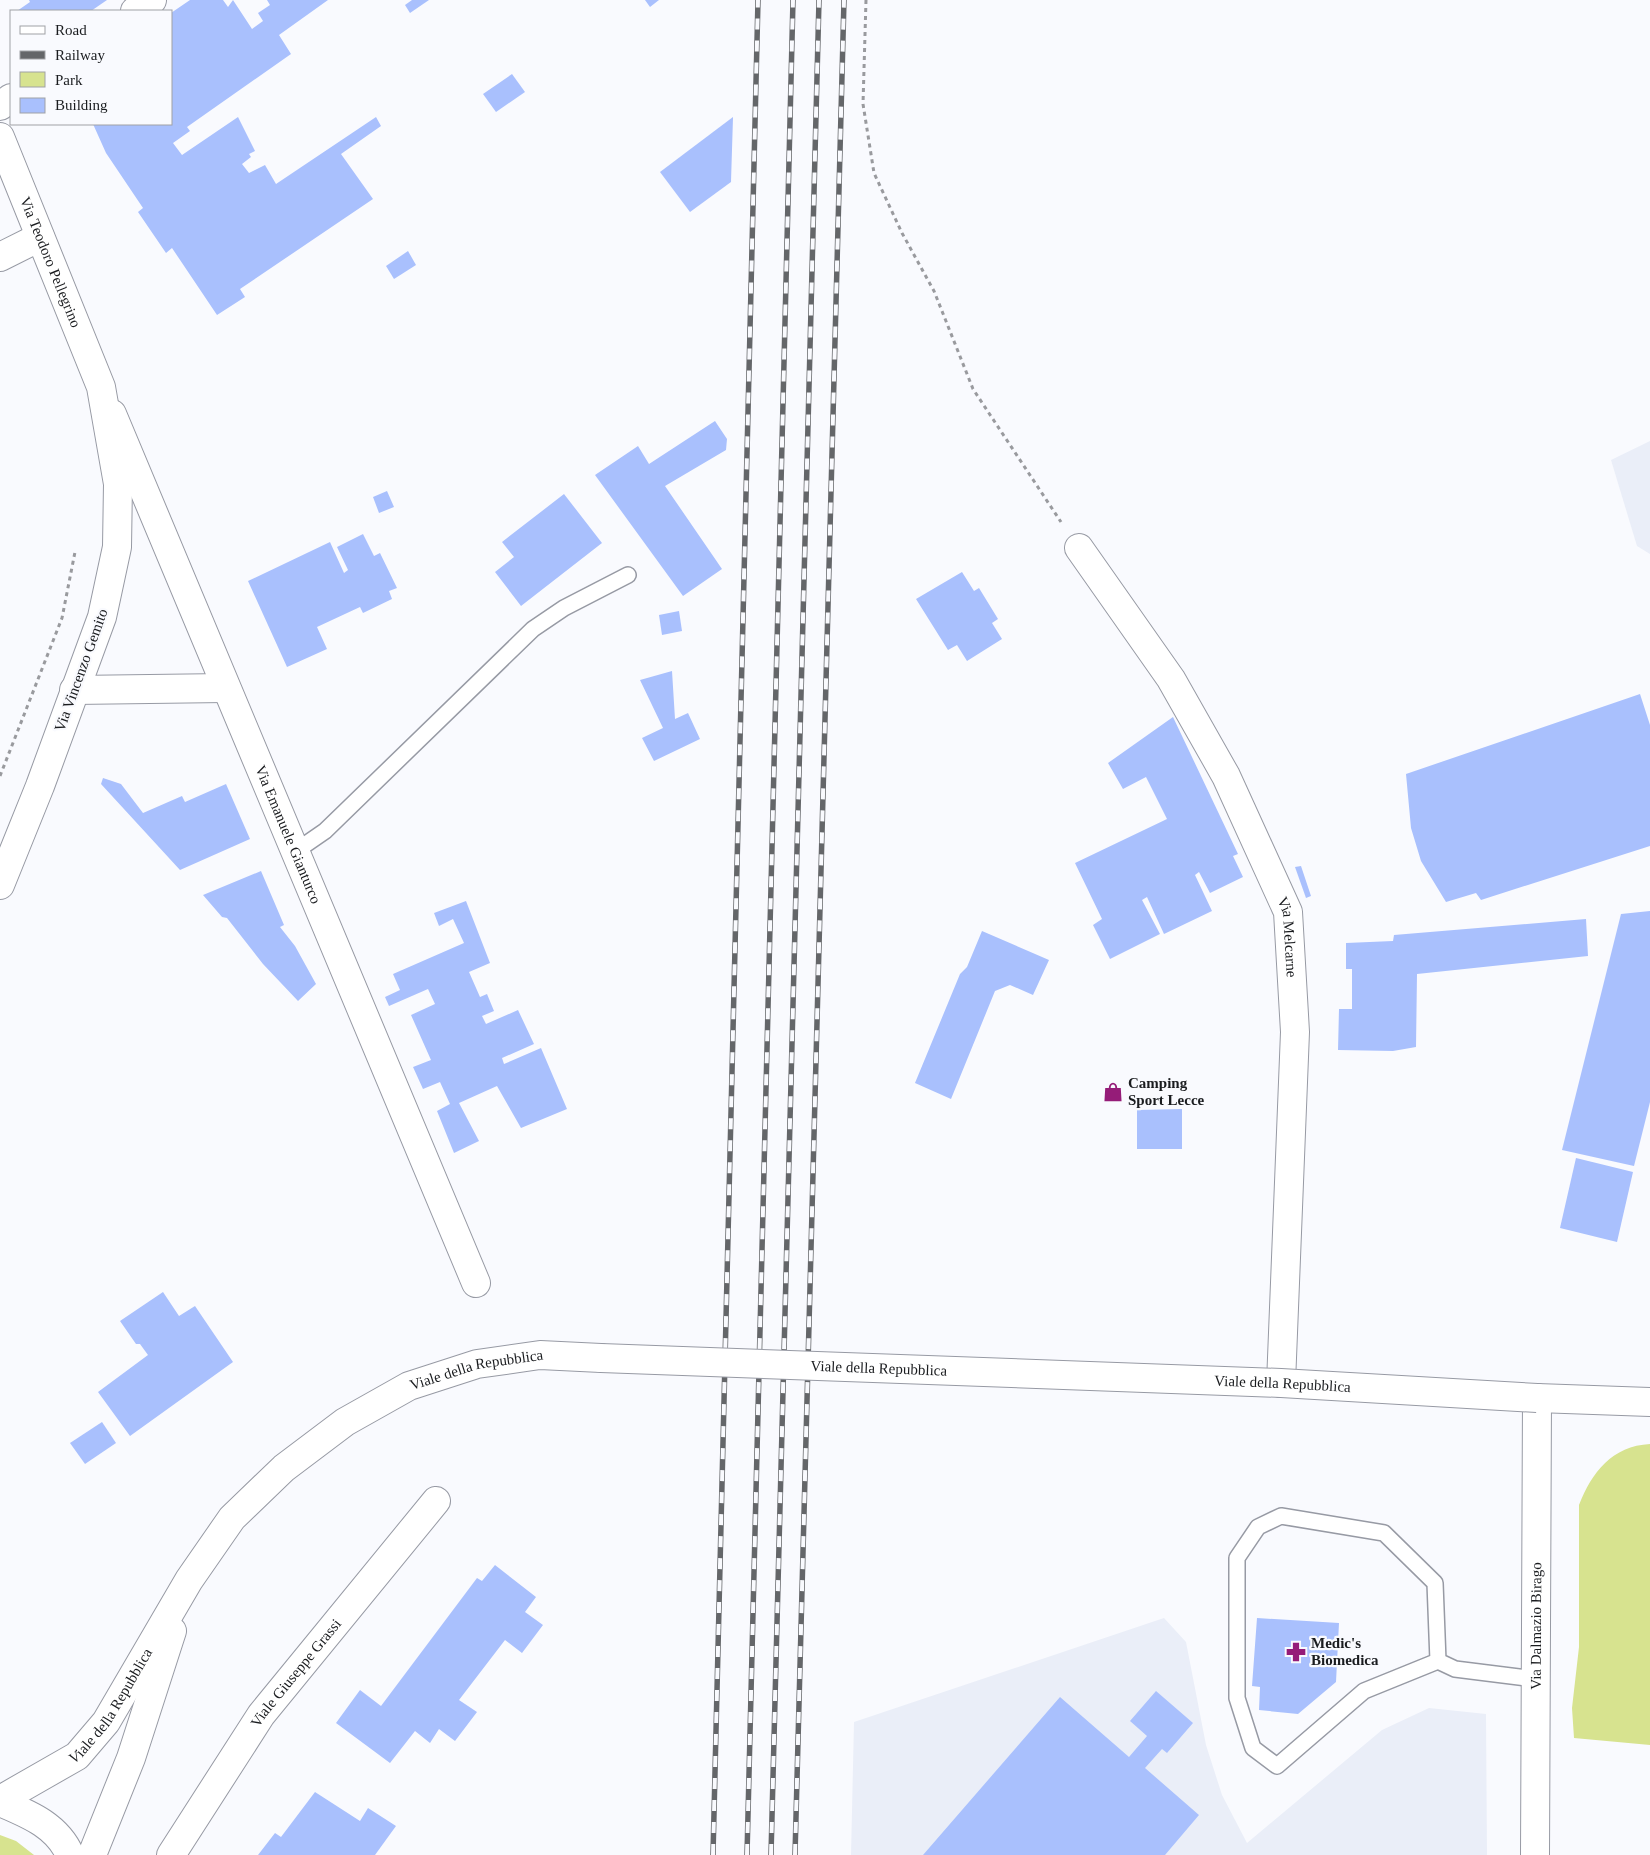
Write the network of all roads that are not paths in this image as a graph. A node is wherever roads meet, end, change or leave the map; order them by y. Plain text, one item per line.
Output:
1 (152, 0) edge
2 (137, 10) edge
3 (0, 137) edge
4 (40, 237) junction
5 (0, 257) edge
6 (101, 387) junction
7 (1079, 548) road end
8 (628, 575) dead end
9 (225, 688) junction
10 (74, 690) junction
11 (296, 851) junction
12 (0, 885) edge
13 (476, 1283) dead end
14 (1281, 1383) junction
15 (1537, 1398) junction
16 (1650, 1402) edge
17 (436, 1501) dead end
18 (189, 1580) junction
19 (1438, 1661) junction
20 (1535, 1679) junction
21 (0, 1801) edge
22 (70, 1855) edge
23 (92, 1855) edge
24 (171, 1855) edge
25 (1535, 1855) edge

1 - 2 street
3 - 4 street, Via Teodoro Pellegrino
4 - 5 street
4 - 6 street, Via Teodoro Pellegrino
6 - 9 street, Via Emanuele Gianturco
6 - 10 street, Via Vincenzo Gemito
7 - 14 street, Via Melcarne
8 - 11 lane
9 - 10 street
9 - 11 street, Via Emanuele Gianturco
10 - 12 street, Via Vincenzo Gemito
11 - 13 street, Via Emanuele Gianturco
14 - 15 street, Viale della Repubblica, bridge
14 - 18 street, Viale della Repubblica, bridge
15 - 16 street, Viale della Repubblica
15 - 20 street, Via Dalmazio Birago
17 - 24 street, Viale Giuseppe Grassi
18 - 21 street, Viale della Repubblica
18 - 23 street, Viale della Repubblica
19 - 19 lane
19 - 20 lane
20 - 25 street, Via Dalmazio Birago
21 - 22 street

